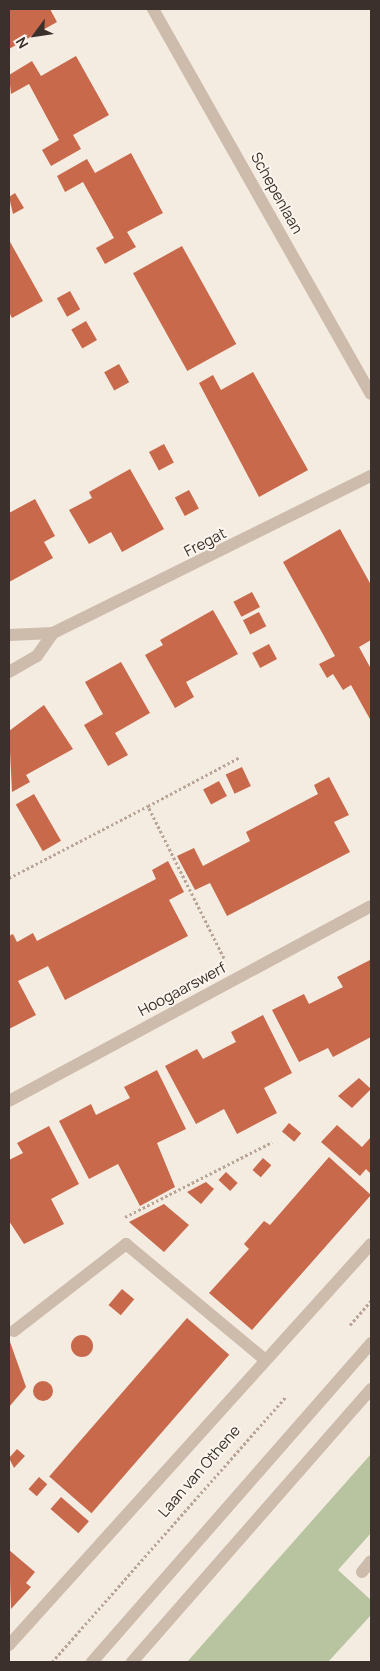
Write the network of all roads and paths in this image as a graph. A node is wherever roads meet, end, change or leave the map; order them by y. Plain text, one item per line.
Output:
1 (154, 9) edge
2 (371, 394) edge
3 (371, 476) edge
4 (53, 633) junction
5 (9, 634) edge
6 (9, 672) edge
7 (240, 757) dead end
8 (148, 806) junction
9 (9, 878) edge
10 (371, 906) edge
11 (234, 979) junction
12 (9, 1100) edge
13 (272, 1142) dead end
14 (126, 1244) junction
15 (371, 1244) edge
16 (371, 1301) edge
17 (345, 1330) dead end
18 (14, 1331) dead end
19 (371, 1343) edge
20 (264, 1359) junction
21 (293, 1389) dead end
22 (371, 1389) edge
23 (371, 1561) edge
24 (362, 1572) dead end
25 (9, 1644) edge
26 (52, 1662) edge
27 (92, 1662) edge
28 (132, 1662) edge

1 - 2 street, Schepenlaan
3 - 4 street, Fregat
4 - 5 street, Fregat
4 - 6 street, Fregat
7 - 8 path
8 - 9 path
8 - 11 path
10 - 11 street, Hoogaarswerf
11 - 12 street, Hoogaarswerf
13 - 14 path
14 - 18 street
14 - 20 street
15 - 20 street, Laan van Othene
16 - 17 path
19 - 27 street
20 - 25 street, Laan van Othene
21 - 26 path, Laan van Othene
22 - 28 street
23 - 24 street

